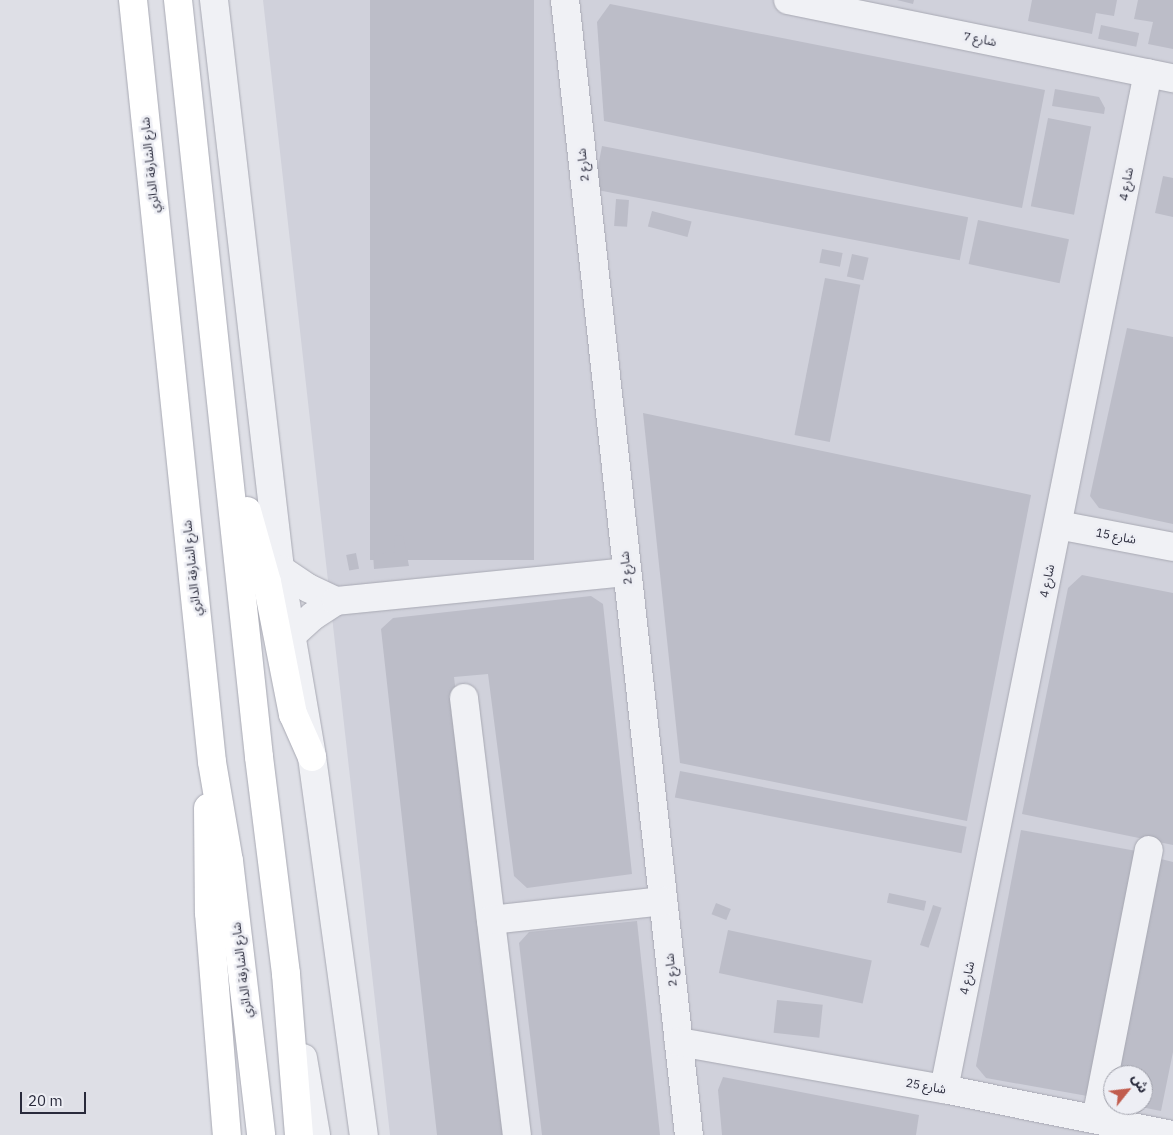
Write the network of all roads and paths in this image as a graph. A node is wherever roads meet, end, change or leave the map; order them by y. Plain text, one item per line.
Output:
1 (133, 0) edge
2 (178, 0) edge
3 (214, 0) edge
4 (565, 0) edge
5 (788, 0) edge
6 (1161, 76) edge
7 (230, 461) junction
8 (1058, 525) junction
9 (1173, 547) edge
10 (280, 568) junction
11 (627, 572) junction
12 (336, 601) junction
13 (292, 634) junction
14 (464, 698) dead end
15 (312, 758) junction
16 (212, 762) junction
17 (1149, 850) dead end
18 (663, 901) junction
19 (491, 920) junction
20 (286, 974) junction
21 (679, 1042) junction
22 (944, 1089) junction
23 (1096, 1119) junction
24 (227, 1135) edge
25 (261, 1135) edge
26 (299, 1135) edge
27 (316, 1135) edge
28 (364, 1135) edge
29 (517, 1135) edge
30 (689, 1135) edge
31 (1173, 1135) edge

1 - 16 highway, شارع الشارقة الدائري
2 - 7 highway
3 - 10 street
4 - 11 street, شارع 2
5 - 6 street, شارع 7
6 - 8 street, شارع 4
7 - 15 highway
7 - 20 highway
8 - 9 street, شارع 15
8 - 22 street, شارع 4
10 - 12 street
10 - 13 street
11 - 12 street
11 - 18 street, شارع 2
12 - 13 street
13 - 15 street
14 - 19 street
15 - 28 street
16 - 24 highway
16 - 25 highway, شارع الشارقة الدائري
17 - 23 street
18 - 19 street
18 - 21 street, شارع 2
19 - 29 street
20 - 26 highway
20 - 27 street
21 - 22 street, شارع 25
21 - 30 street, شارع 2
22 - 23 street, شارع 25
23 - 31 street, شارع 25

